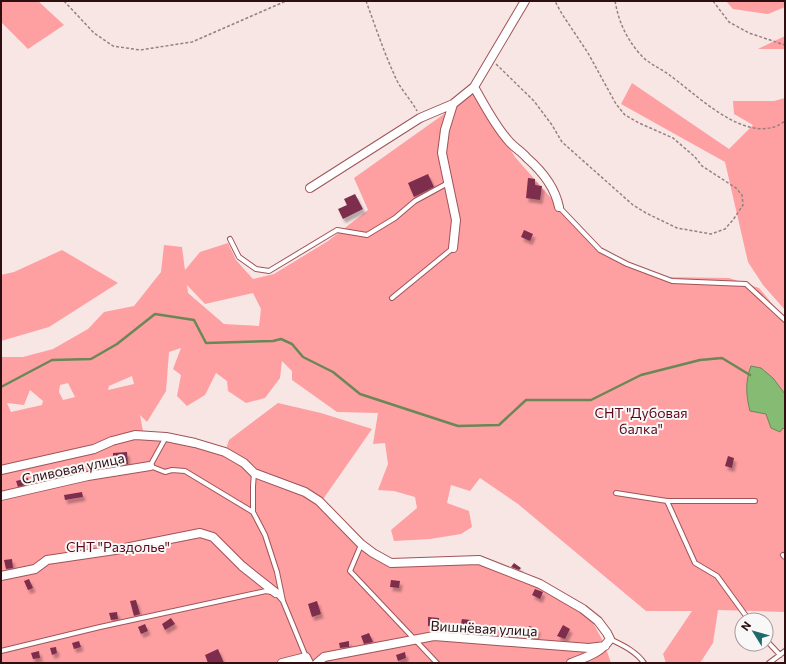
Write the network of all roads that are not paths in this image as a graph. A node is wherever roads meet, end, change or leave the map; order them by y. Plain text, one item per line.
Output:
1 (526, 1) edge
2 (474, 87) junction
3 (453, 104) junction
4 (448, 183) junction
5 (310, 188) dead end
6 (558, 207) joint
7 (230, 239) dead end
8 (453, 248) joint
9 (392, 298) dead end
10 (785, 320) edge
11 (166, 437) junction
12 (150, 466) junction
13 (1, 470) edge
14 (254, 472) junction
15 (616, 493) dead end
16 (1, 496) edge
17 (667, 501) junction
18 (755, 501) dead end
19 (252, 512) junction
20 (361, 544) junction
21 (1, 576) edge
22 (276, 593) junction
23 (283, 601) junction
24 (743, 612) edge
25 (415, 640) junction
26 (608, 643) junction
27 (774, 649) edge
28 (1, 651) edge
29 (785, 651) edge
30 (780, 655) junction
31 (307, 660) edge
32 (282, 663) edge
33 (317, 663) edge
34 (437, 663) edge
35 (571, 663) edge
36 (644, 663) edge
37 (769, 663) edge

1 - 2 street
2 - 3 street
2 - 6 street
3 - 4 street
3 - 5 street
4 - 7 lane
4 - 8 street
6 - 10 lane
8 - 9 lane
11 - 12 lane
11 - 13 street
11 - 14 street
12 - 16 street, Сливовая улица
12 - 19 lane
14 - 19 lane
14 - 20 street
15 - 17 lane
17 - 18 lane
17 - 24 lane
19 - 23 lane
20 - 25 lane
20 - 26 street
21 - 22 street
22 - 23 lane
22 - 28 lane
23 - 31 lane
25 - 26 street, Вишнёвая улица
25 - 33 street, Вишнёвая улица
25 - 34 lane
26 - 35 street
26 - 36 lane
27 - 30 lane
29 - 30 lane
30 - 37 lane
31 - 32 street

